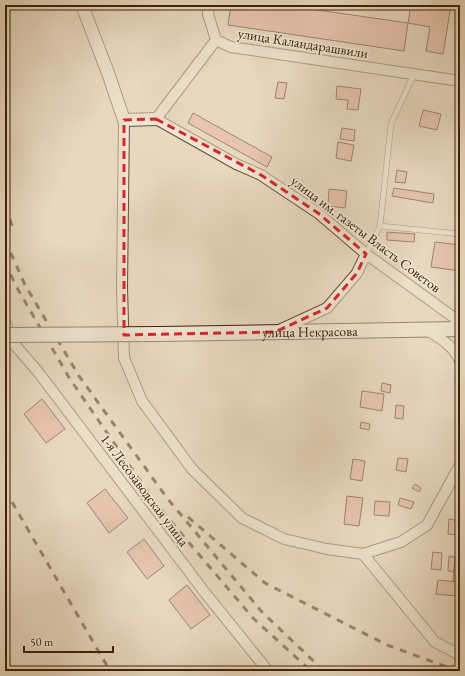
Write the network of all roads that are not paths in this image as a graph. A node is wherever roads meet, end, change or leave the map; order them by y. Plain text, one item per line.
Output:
1 (82, 5) edge
2 (209, 5) edge
3 (216, 40) junction
4 (414, 74) junction
5 (460, 81) edge
6 (156, 119) junction
7 (124, 120) junction
8 (380, 226) junction
9 (460, 234) edge
10 (366, 254) junction
11 (5, 322) edge
12 (460, 322) edge
13 (460, 329) edge
14 (427, 330) junction
15 (275, 332) junction
16 (5, 335) edge
17 (460, 361) edge
18 (460, 465) edge
19 (363, 554) junction
20 (460, 655) edge
21 (268, 671) edge

1 - 7 street
2 - 3 street
3 - 4 street, улица Каландарашвили
3 - 6 street, улица Каландарашвили
4 - 5 street, улица Каландарашвили
4 - 8 lane
6 - 7 street
6 - 10 street, улица им. газеты Власть Советов
7 - 19 street
8 - 9 lane
8 - 10 lane
10 - 12 street, улица им. газеты Власть Советов
10 - 15 street
11 - 21 street, 1-я Лесозаводская улица
13 - 14 main road, улица Некрасова
14 - 15 main road, улица Некрасова
14 - 17 street
15 - 16 main road, улица Некрасова, bridge
18 - 19 street
19 - 20 street

